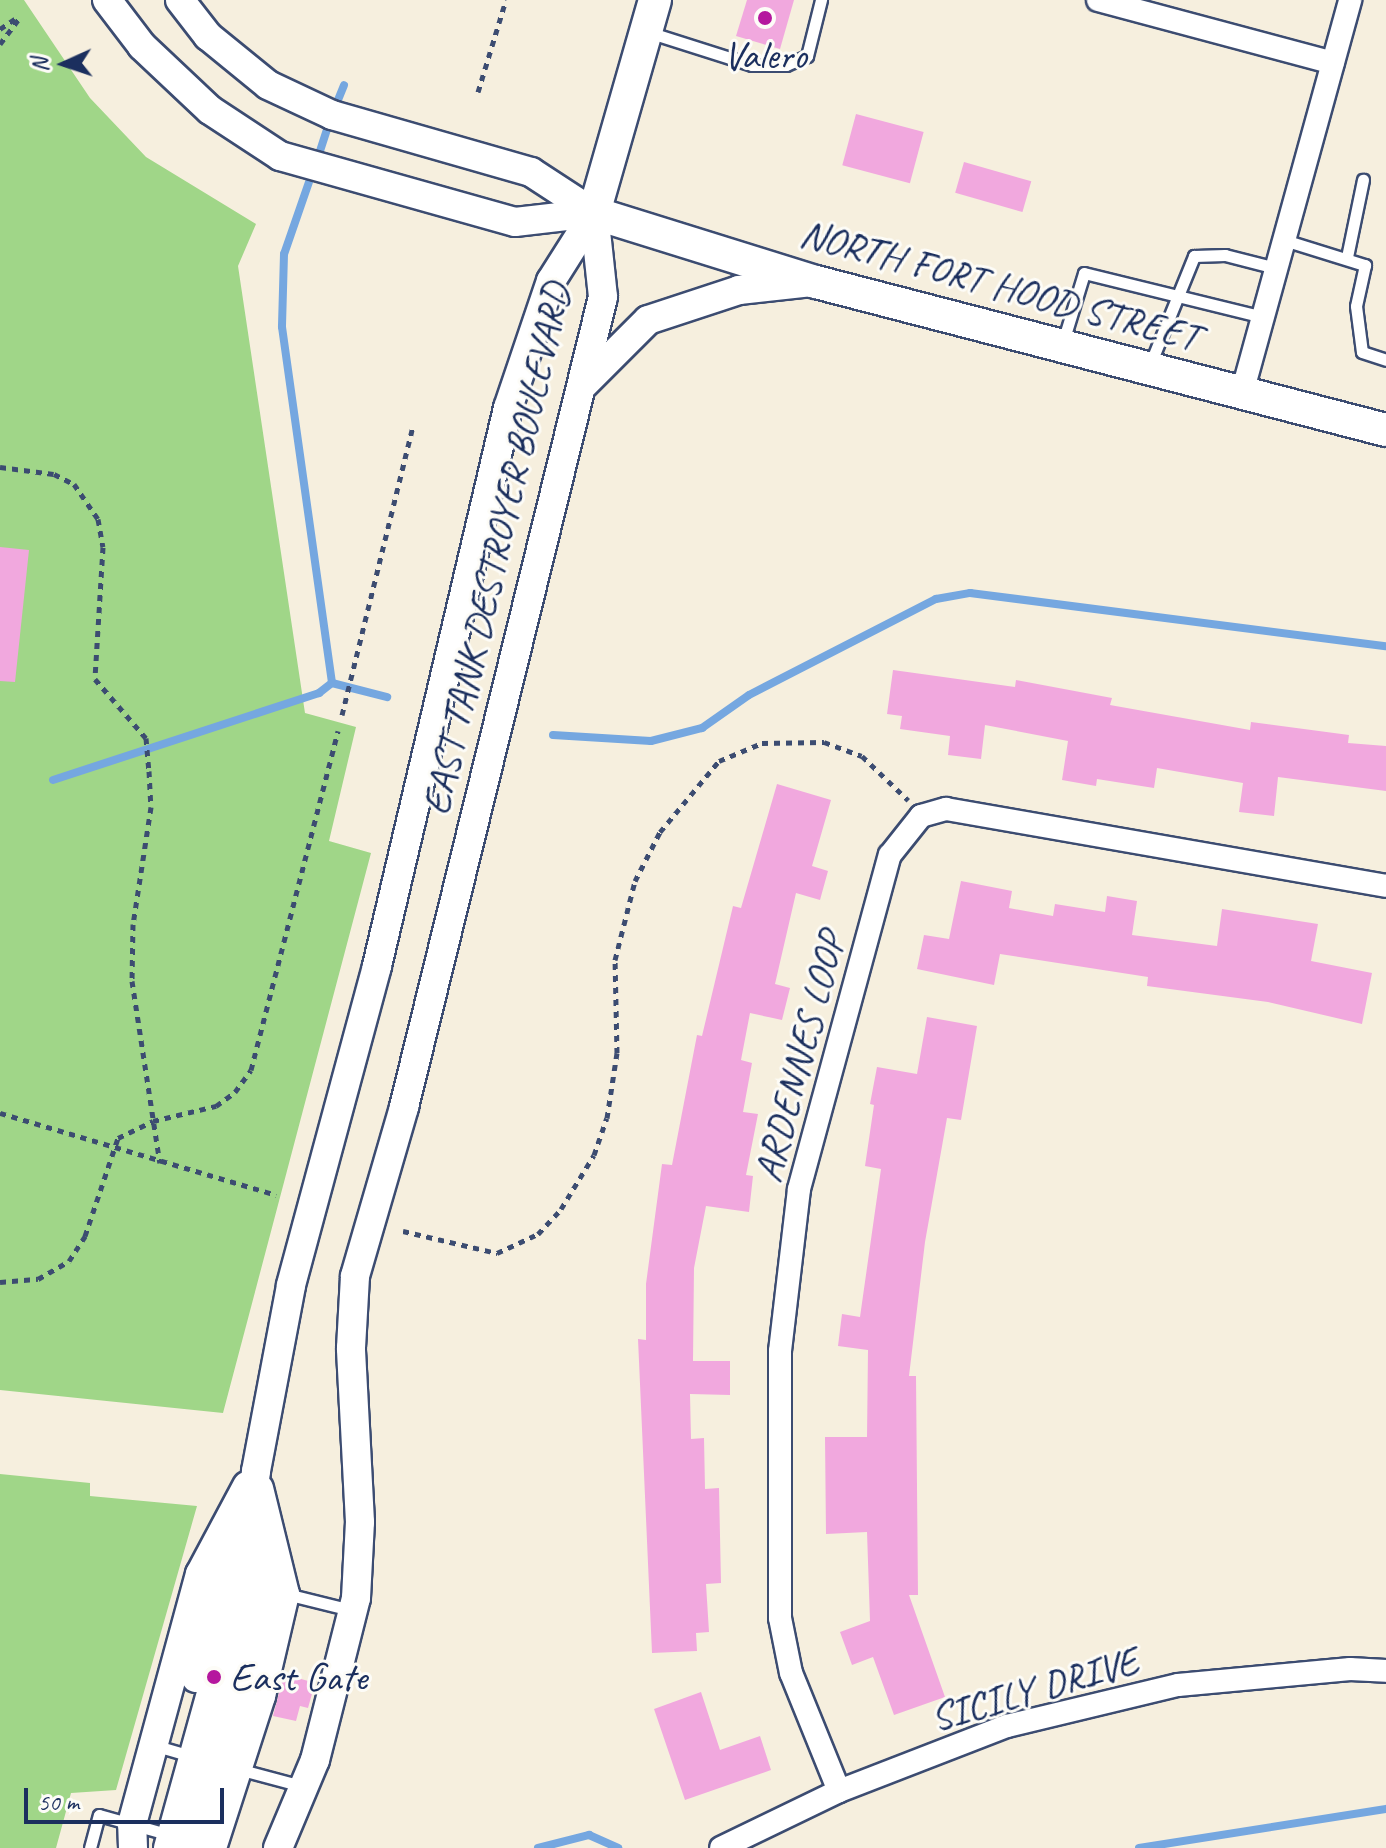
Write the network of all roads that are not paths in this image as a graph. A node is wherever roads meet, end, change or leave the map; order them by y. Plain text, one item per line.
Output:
1 (107, 0) edge
2 (180, 0) edge
3 (655, 0) edge
4 (821, 0) edge
5 (1098, 0) edge
6 (1350, 0) edge
7 (646, 31) junction
8 (1333, 63) junction
9 (1363, 180) dead end
10 (594, 213) junction
11 (1284, 240) junction
12 (1347, 257) junction
13 (1276, 268) junction
14 (816, 282) junction
15 (1178, 296) junction
16 (1263, 317) junction
17 (1062, 346) junction
18 (1386, 360) edge
19 (1149, 368) junction
20 (582, 386) junction
21 (1242, 393) junction
22 (1386, 430) edge
23 (1386, 886) edge
24 (256, 1471) junction
25 (242, 1584) junction
26 (353, 1610) junction
27 (1386, 1671) edge
28 (195, 1757) junction
29 (305, 1787) junction
30 (839, 1791) junction
31 (172, 1842) edge
32 (90, 1848) edge
33 (278, 1848) edge
34 (721, 1848) edge

1 - 10 street, NORTH FORT HOOD STREET
2 - 10 street, NORTH FORT HOOD STREET
3 - 7 main road
4 - 7 lane
5 - 8 street
6 - 8 street
7 - 10 main road
8 - 11 street
9 - 12 lane
10 - 14 main road, NORTH FORT HOOD STREET
10 - 20 street, EAST TANK DESTROYER BOULEVARD
10 - 24 street, EAST TANK DESTROYER BOULEVARD
11 - 12 lane
11 - 13 street
12 - 18 lane
13 - 15 lane
13 - 16 street
14 - 17 main road, NORTH FORT HOOD STREET
14 - 20 street
15 - 16 lane
15 - 17 lane
15 - 19 lane
16 - 21 street
17 - 19 main road, NORTH FORT HOOD STREET
19 - 21 main road, NORTH FORT HOOD STREET
20 - 26 street, EAST TANK DESTROYER BOULEVARD
21 - 22 main road, NORTH FORT HOOD STREET
23 - 30 street, ARDENNES LOOP
24 - 25 street
24 - 25 street
24 - 25 street
25 - 26 lane
25 - 28 street
25 - 28 street
25 - 28 street
26 - 29 street, EAST TANK DESTROYER BOULEVARD
27 - 30 street, SICILY DRIVE
28 - 29 lane
28 - 31 street
28 - 31 street
28 - 31 street
29 - 33 street, EAST TANK DESTROYER BOULEVARD
30 - 34 street, SICILY DRIVE
31 - 32 lane

